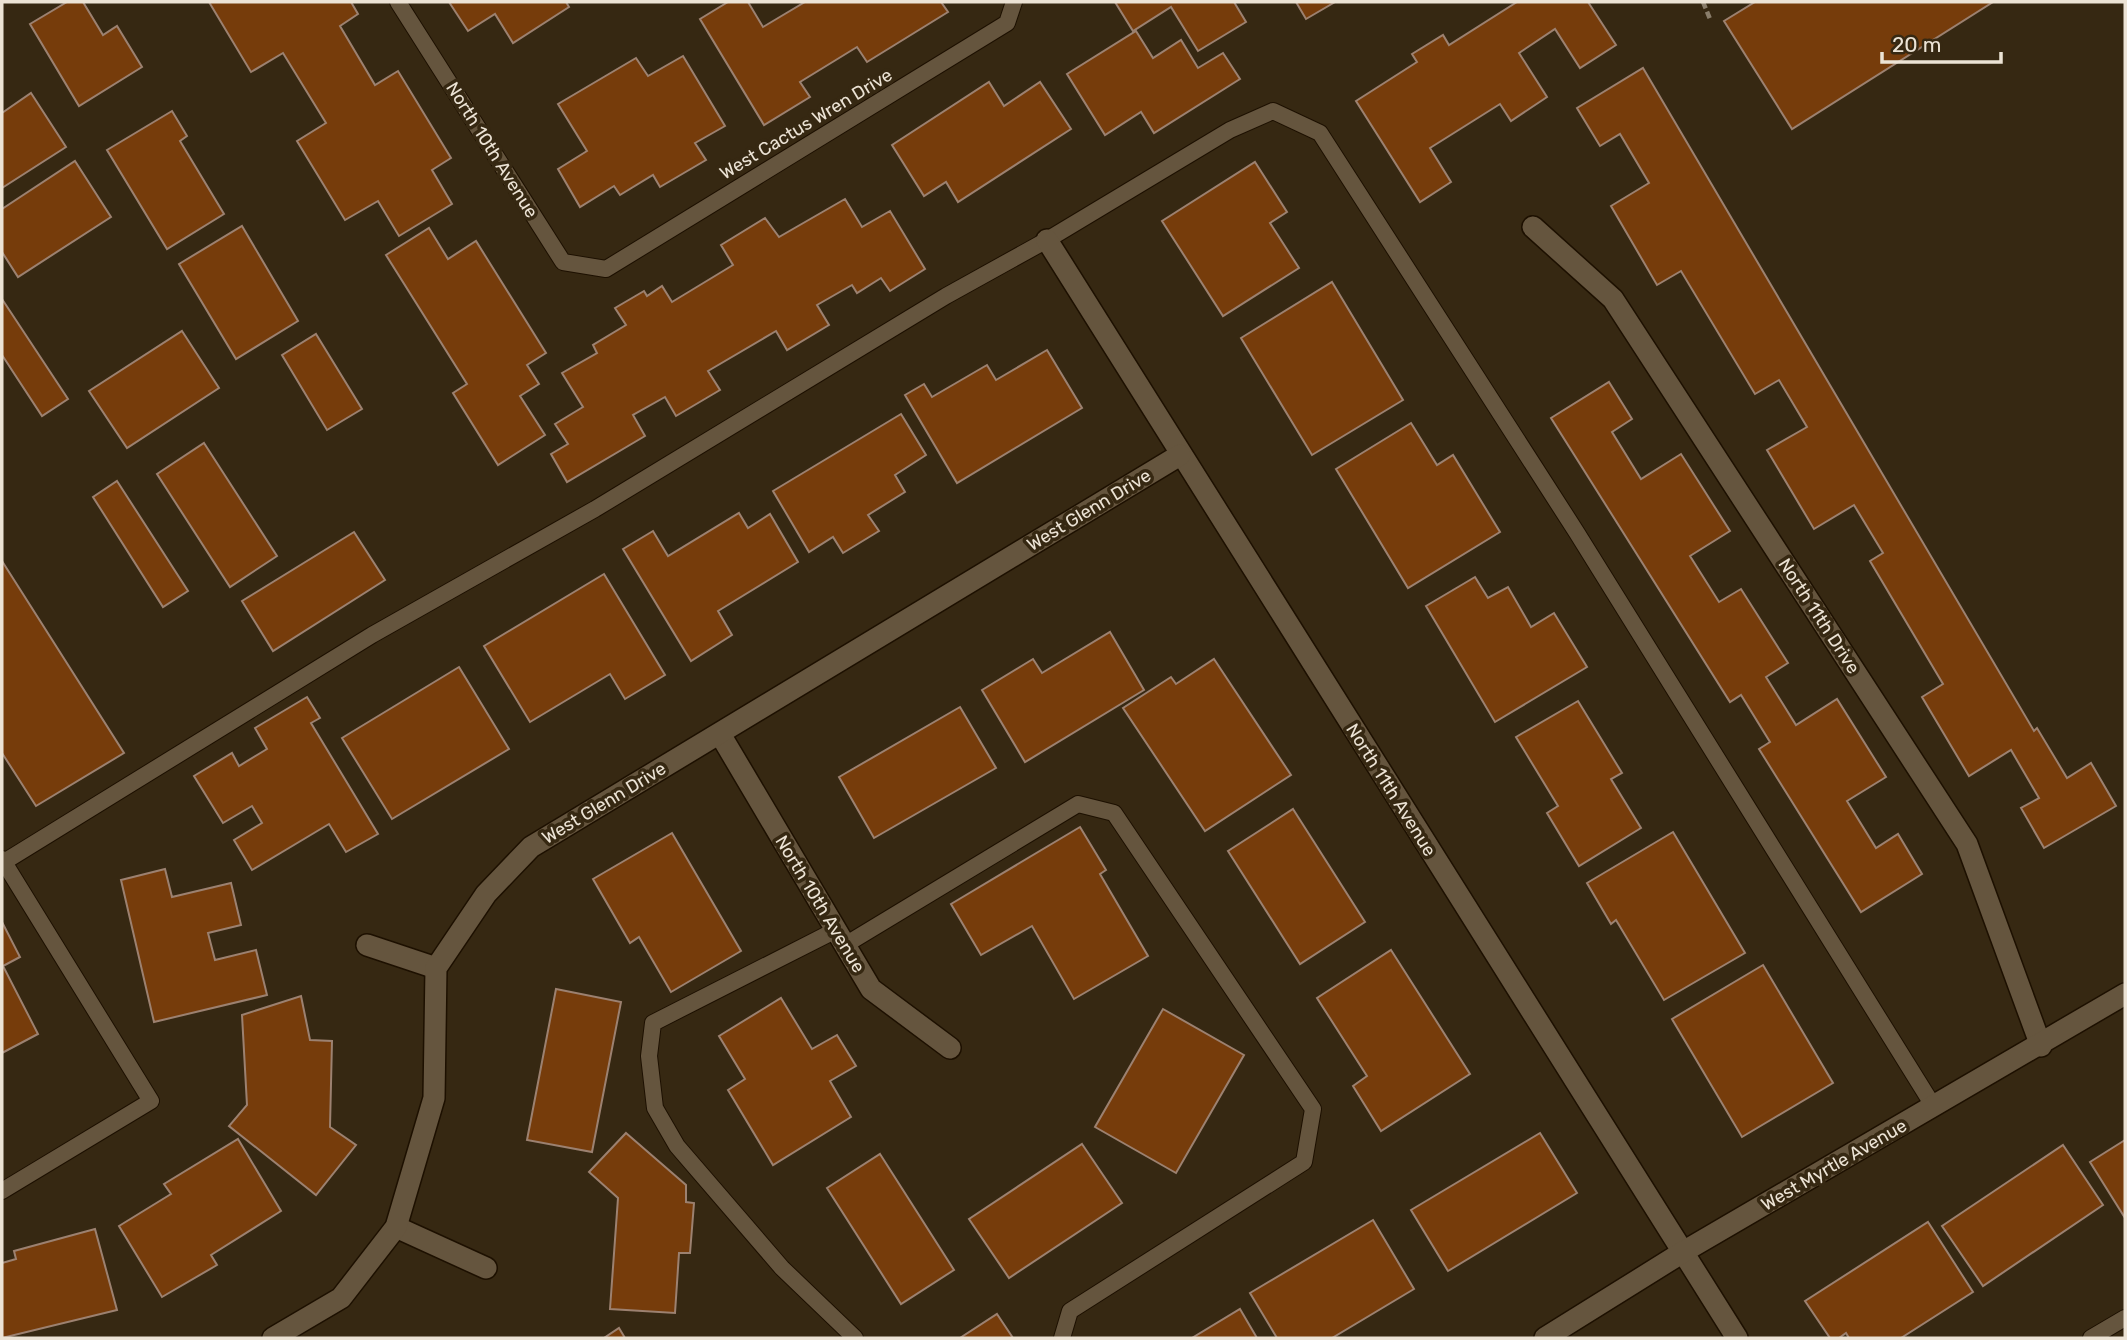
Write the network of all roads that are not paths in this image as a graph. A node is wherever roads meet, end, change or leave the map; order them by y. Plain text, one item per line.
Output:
1 (398, 2) edge
2 (1013, 2) edge
3 (1533, 227) dead end
4 (1047, 240) junction
5 (606, 269) joint
6 (1180, 455) junction
7 (720, 734) junction
8 (3, 861) edge
9 (840, 938) junction
10 (367, 945) dead end
11 (436, 968) junction
12 (2125, 994) edge
13 (2041, 1046) junction
14 (950, 1048) dead end
15 (1934, 1107) junction
16 (2, 1191) edge
17 (396, 1227) junction
18 (1683, 1252) junction
19 (485, 1268) dead end
20 (2125, 1318) edge
21 (273, 1338) edge
22 (855, 1338) edge
23 (1062, 1338) edge
24 (1545, 1338) edge
25 (1737, 1338) edge
26 (2091, 1338) edge

1 - 5 lane, North 10th Avenue
2 - 5 lane, West Cactus Wren Drive
3 - 13 street, North 11th Drive
4 - 6 street, North 11th Avenue
4 - 8 lane
4 - 15 lane
6 - 7 street, West Glenn Drive
6 - 18 street, North 11th Avenue
7 - 9 street, North 10th Avenue
7 - 11 street, West Glenn Drive
8 - 16 lane
9 - 14 street, North 10th Avenue
9 - 22 lane
9 - 23 lane
10 - 11 street
11 - 17 street
12 - 13 street, West Myrtle Avenue
13 - 15 street, West Myrtle Avenue
15 - 18 street, West Myrtle Avenue
17 - 19 street
17 - 21 street
18 - 24 street, West Myrtle Avenue
18 - 25 street, North 11th Avenue
20 - 26 lane

